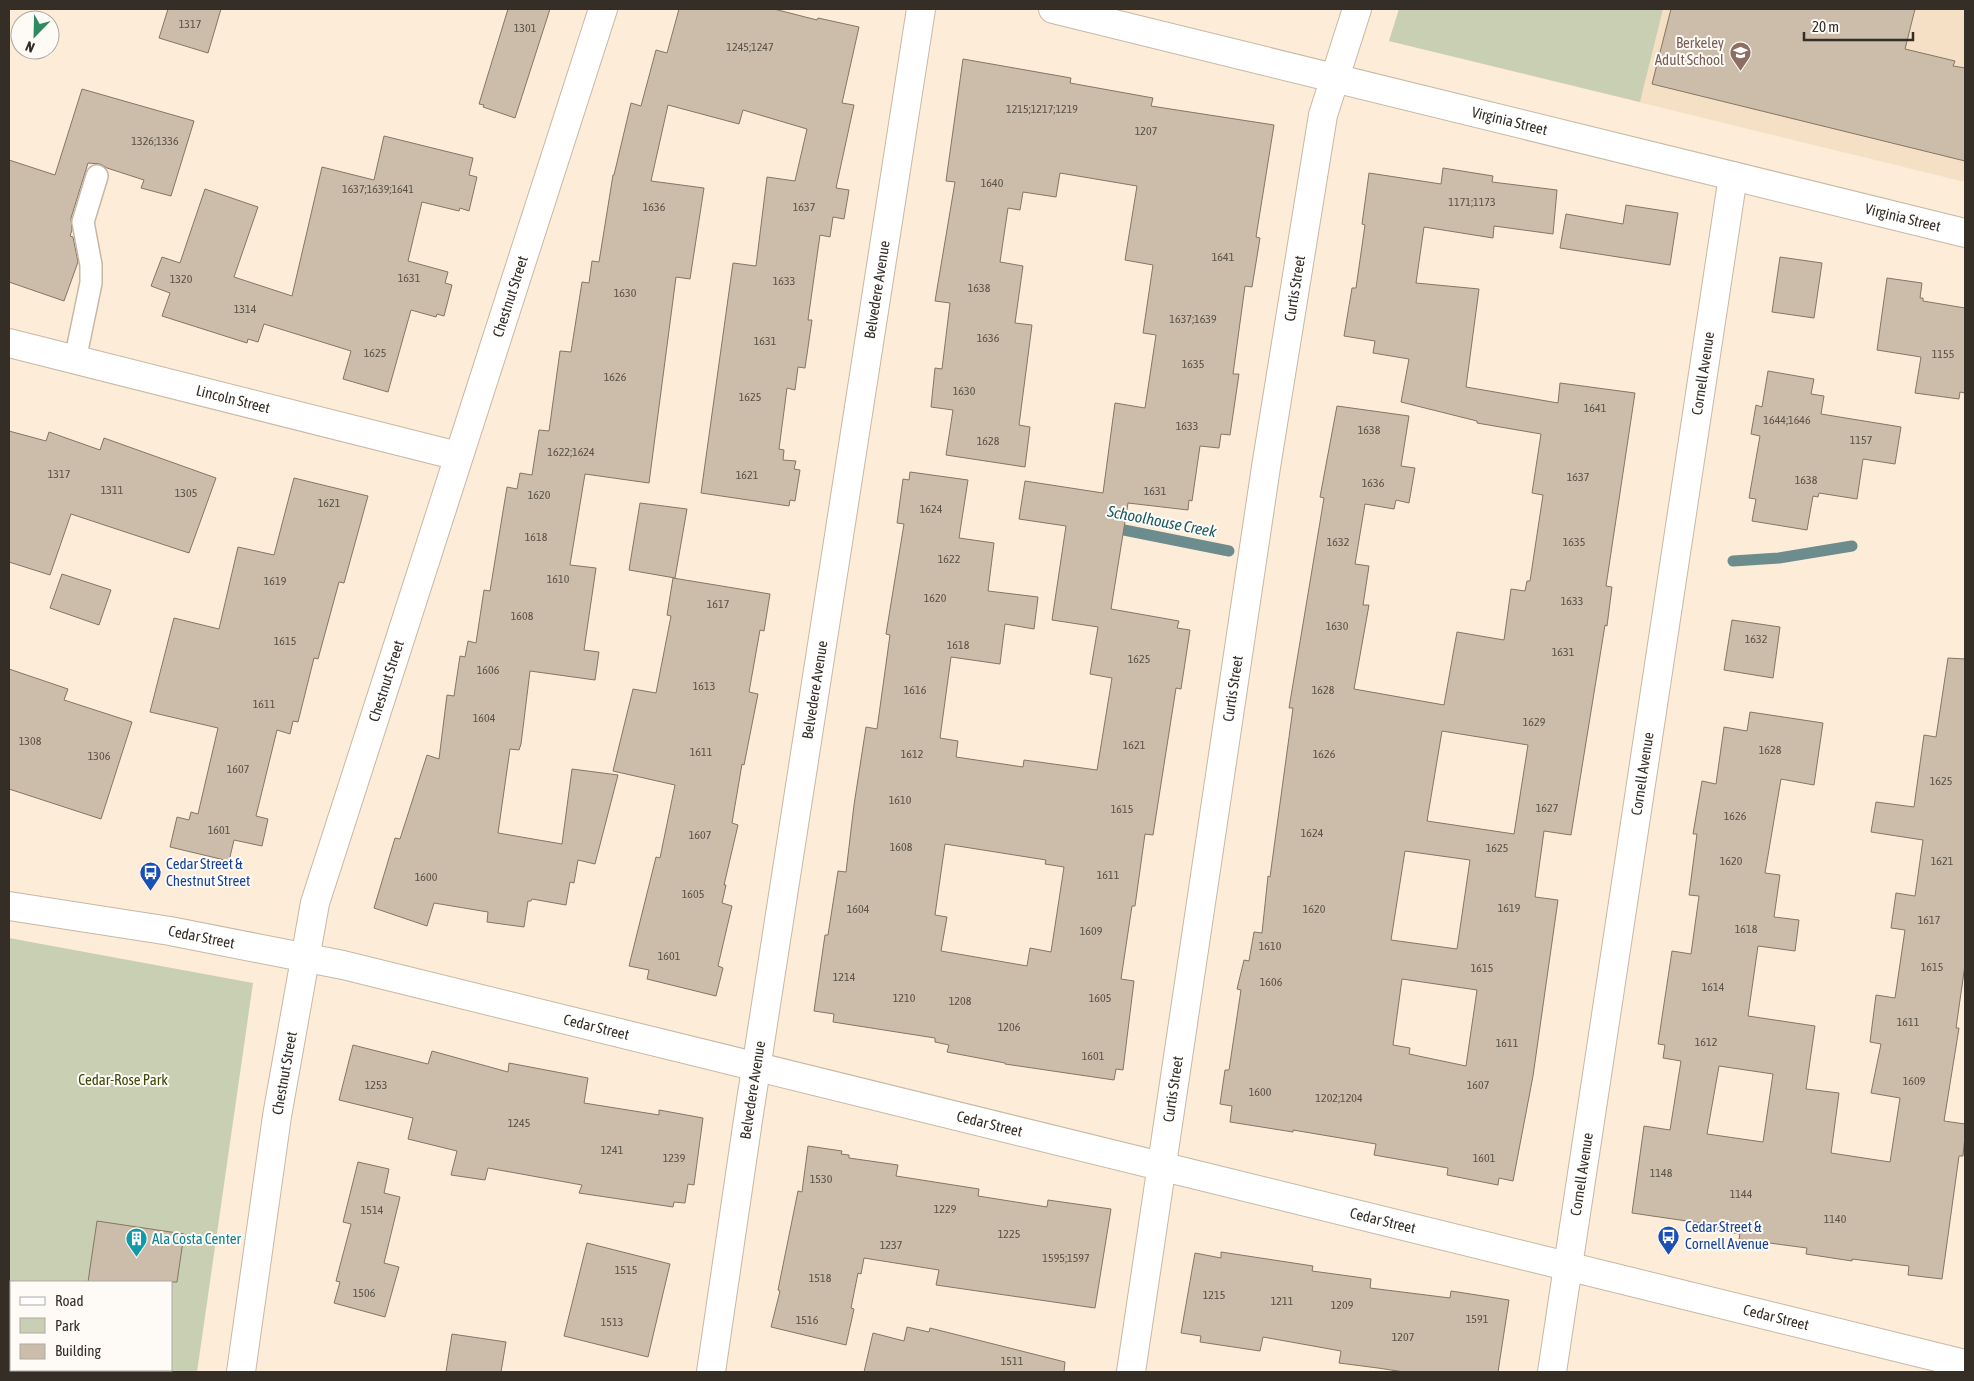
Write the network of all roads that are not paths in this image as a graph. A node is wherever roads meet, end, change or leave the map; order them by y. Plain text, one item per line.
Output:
1 (603, 9) edge
2 (921, 9) edge
3 (1053, 9) edge
4 (1357, 9) edge
5 (1335, 78) junction
6 (97, 176) dead end
7 (1733, 176) junction
8 (1965, 233) edge
9 (9, 343) edge
10 (75, 360) junction
11 (458, 456) junction
12 (9, 906) edge
13 (304, 957) junction
14 (757, 1066) junction
15 (1162, 1166) junction
16 (1568, 1266) junction
17 (1965, 1364) edge
18 (241, 1372) edge
19 (711, 1372) edge
20 (1131, 1372) edge
21 (1552, 1372) edge

1 - 11 street, Chestnut Street
2 - 14 street, Belvedere Avenue
3 - 5 street, Virginia Street
4 - 5 street, Curtis Street
5 - 7 street, Virginia Street
5 - 15 street, Curtis Street
6 - 10 lane
7 - 8 street, Virginia Street
7 - 16 street, Cornell Avenue
9 - 10 street, Lincoln Street
10 - 11 street, Lincoln Street
11 - 13 street, Chestnut Street
12 - 13 street, Cedar Street
13 - 14 street, Cedar Street
13 - 18 street, Chestnut Street
14 - 15 street, Cedar Street
14 - 19 street, Belvedere Avenue
15 - 16 street, Cedar Street
15 - 20 street, Curtis Street
16 - 17 street, Cedar Street
16 - 21 street, Cornell Avenue

